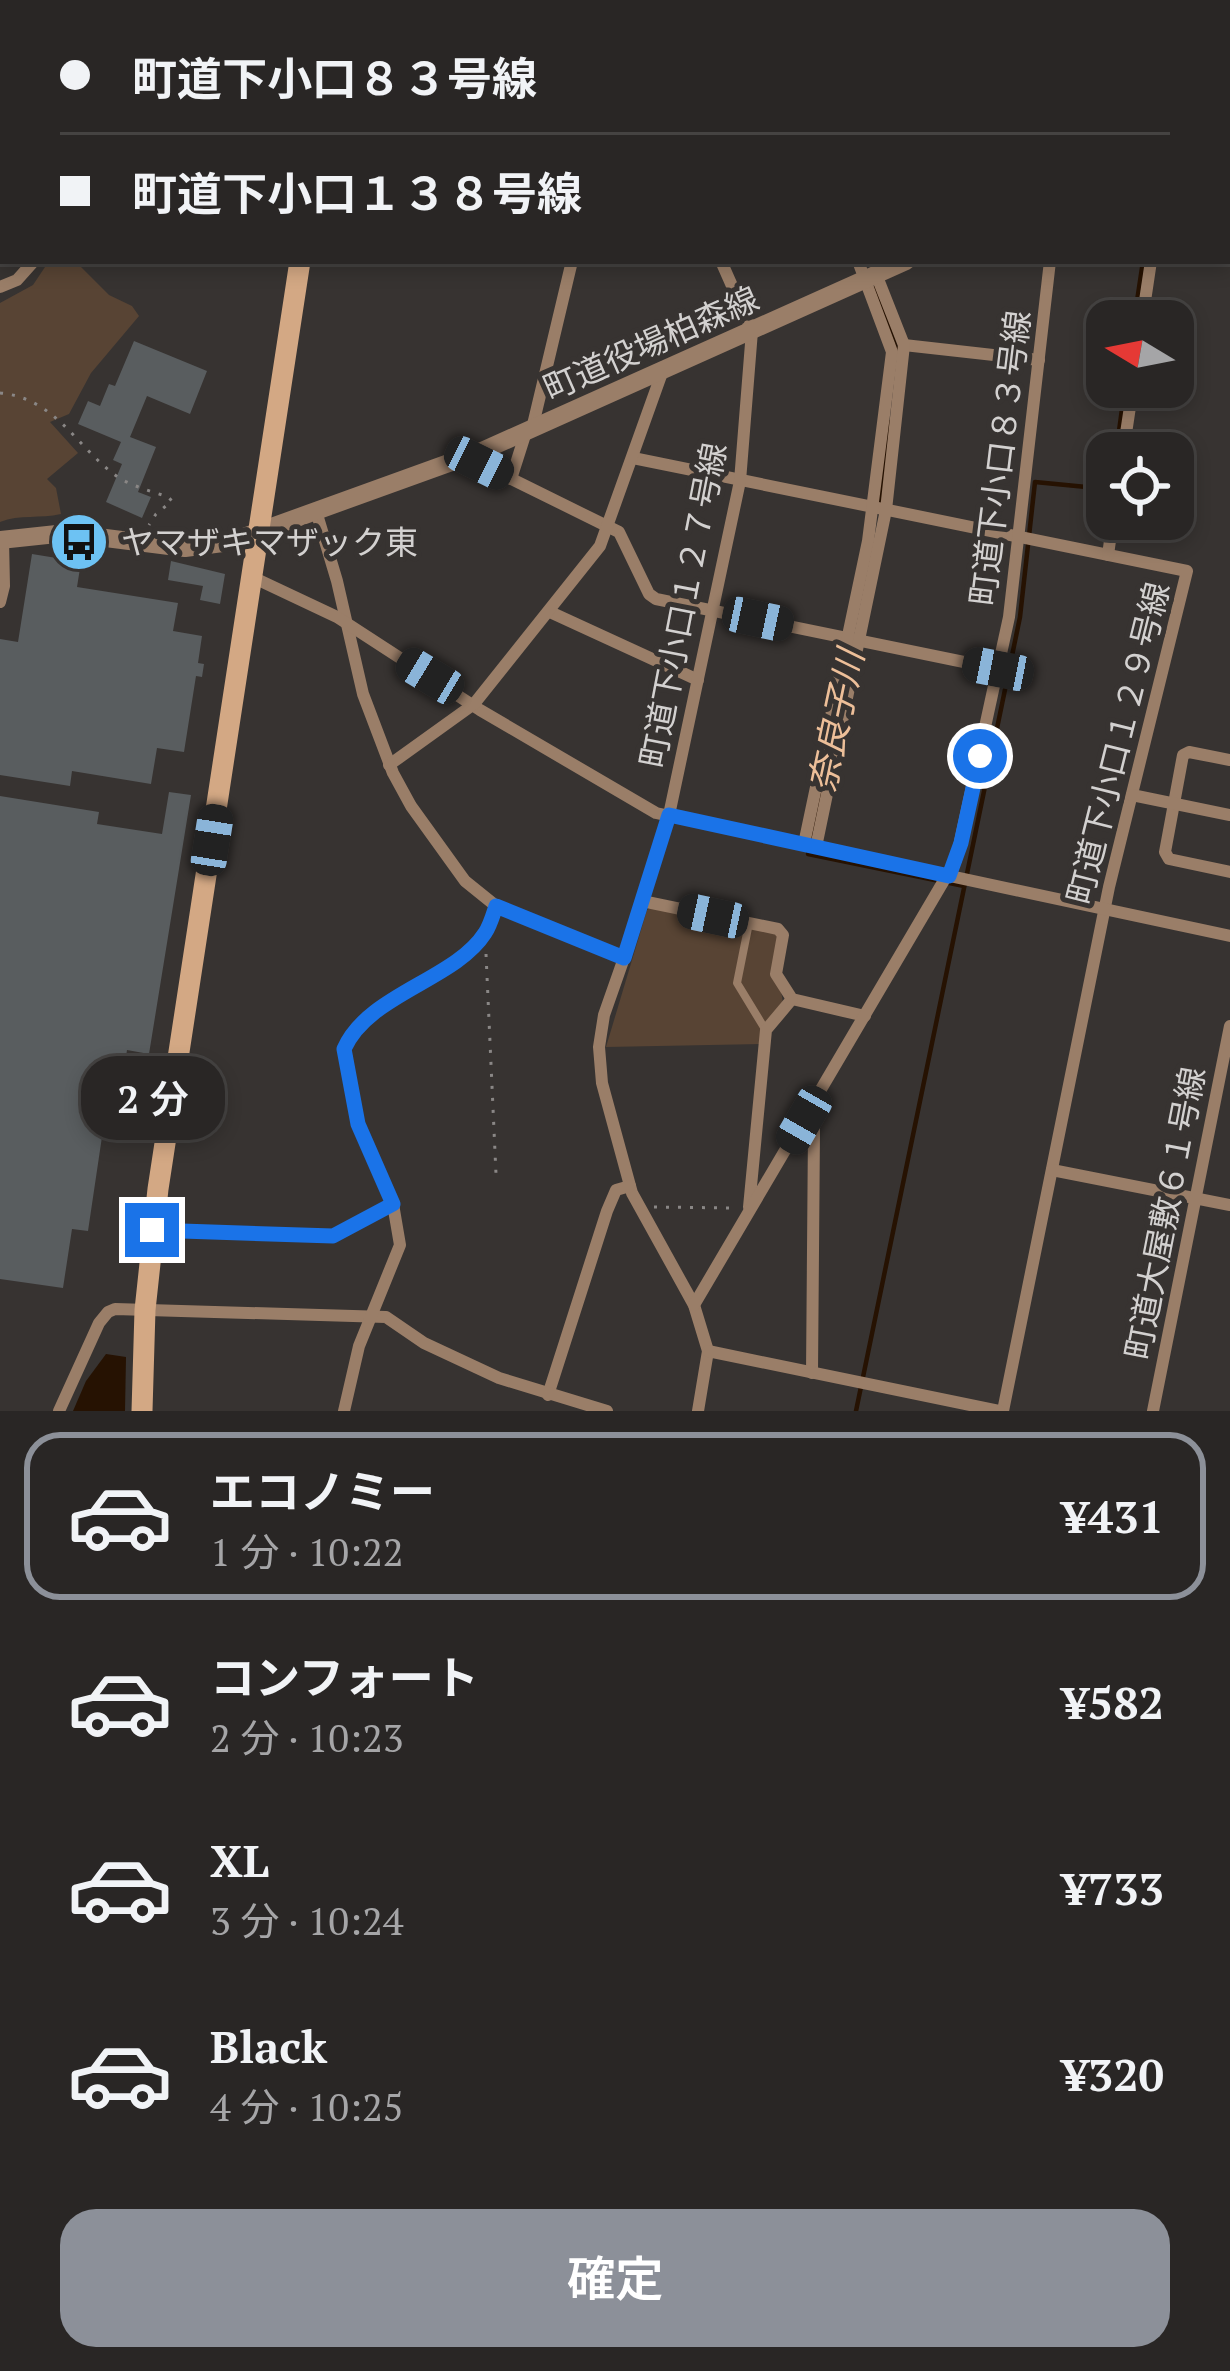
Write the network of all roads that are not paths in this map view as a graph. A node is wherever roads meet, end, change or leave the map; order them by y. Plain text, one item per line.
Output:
1 (31, 264) edge
2 (300, 264) edge
3 (571, 264) edge
4 (723, 264) edge
5 (895, 264) edge
6 (1050, 264) edge
7 (1151, 264) edge
8 (866, 272) edge
9 (0, 287) edge
10 (1145, 300) edge
11 (752, 331) junction
12 (904, 345) junction
13 (1039, 360) junction
14 (663, 370) junction
15 (529, 431) junction
16 (476, 454) junction
17 (633, 458) junction
18 (512, 479) junction
19 (740, 481) junction
20 (880, 509) junction
21 (316, 511) junction
22 (609, 527) junction
23 (259, 531) junction
24 (1018, 537) junction
25 (2, 540) edge
26 (1110, 540) edge
27 (1108, 555) junction
28 (252, 577) junction
29 (0, 602) edge
30 (713, 610) junction
31 (550, 612) junction
32 (345, 623) junction
33 (854, 639) junction
34 (998, 669) junction
35 (698, 680) junction
36 (473, 704) junction
37 (1230, 760) edge
38 (389, 764) junction
39 (1132, 795) junction
40 (1174, 804) junction
41 (669, 815) junction
42 (1230, 815) edge
43 (810, 846) junction
44 (1230, 872) edge
45 (949, 876) junction
46 (642, 902) junction
47 (496, 906) junction
48 (1105, 909) junction
49 (749, 923) junction
50 (1230, 936) edge
51 (624, 958) junction
52 (792, 999) junction
53 (866, 1016) junction
54 (1230, 1026) edge
55 (766, 1030) junction
56 (804, 1120) junction
57 (1052, 1170) junction
58 (630, 1186) junction
59 (1195, 1198) junction
60 (393, 1204) junction
61 (1230, 1205) edge
62 (749, 1210) junction
63 (152, 1230) junction
64 (694, 1305) junction
65 (145, 1310) junction
66 (372, 1316) junction
67 (708, 1352) junction
68 (812, 1372) junction
69 (548, 1395) junction
70 (59, 1411) edge
71 (142, 1411) edge
72 (344, 1411) edge
73 (608, 1411) edge
74 (698, 1411) edge
75 (1001, 1411) edge
76 (1153, 1411) edge

1 - 9 street
2 - 23 main road
3 - 15 street
4 - 11 street, 町道下小口１２７号線
5 - 8 street, 町道役場柏森線
6 - 13 street, 町道下小口８３号線
7 - 10 street
8 - 11 street, 町道役場柏森線
8 - 12 street
8 - 20 street
11 - 14 street, 町道役場柏森線
11 - 19 street, 町道下小口１２７号線
12 - 13 street
12 - 20 street
13 - 24 street, 町道下小口８３号線
14 - 15 street, 町道役場柏森線
14 - 17 street
15 - 16 street, 町道役場柏森線
15 - 18 street
16 - 18 street
16 - 21 street, 町道役場柏森線
17 - 19 street, 町道下小口１２９号線
17 - 22 street
18 - 22 street
19 - 20 street, 町道下小口１２９号線
19 - 30 street, 町道下小口１２７号線
20 - 24 street, 町道下小口１２９号線
20 - 33 street
21 - 23 street, 町道役場柏森線
21 - 32 street
22 - 30 street
22 - 31 street
23 - 25 street, 町道役場柏森線
23 - 28 main road
24 - 27 street, 町道下小口１２９号線
24 - 34 street, 町道下小口８３号線
25 - 29 street
26 - 27 street
27 - 39 street, 町道下小口１２９号線
28 - 32 street
28 - 63 main road
30 - 33 street
30 - 35 street, 町道下小口１２７号線
31 - 35 street
31 - 36 street
32 - 36 street
32 - 38 street
33 - 34 street
33 - 43 street
34 - 45 street, 町道下小口８３号線
35 - 41 street, 町道下小口１２７号線
36 - 38 street
36 - 41 street
37 - 40 street
38 - 47 street
39 - 40 street
39 - 48 street, 町道下小口１２９号線
40 - 42 street
40 - 44 street
41 - 43 street
41 - 46 street, 町道下小口１２７号線
43 - 45 street
45 - 48 street
45 - 53 street, 町道下小口８３号線
46 - 49 street
46 - 51 street, 町道下小口１２７号線
47 - 51 street
47 - 60 street
48 - 50 street
48 - 57 street, 町道下小口１２９号線
49 - 52 street
49 - 55 lane
51 - 58 street, 町道下小口１２７号線
52 - 53 street
52 - 55 street
53 - 56 street, 町道下小口８３号線
54 - 59 street, 町道大屋敷６１号線
55 - 62 street
56 - 62 street, 町道下小口８３号線
56 - 68 street
57 - 59 street
57 - 75 street, 町道下小口１２９号線
58 - 64 street, 町道下小口１２７号線
58 - 69 street
59 - 61 street
59 - 76 street, 町道大屋敷６１号線
60 - 63 street
60 - 66 street
62 - 64 street, 町道下小口８３号線
63 - 65 main road
64 - 67 street, 町道下小口１２７号線
65 - 66 street
65 - 70 street
65 - 71 main road
66 - 69 street
66 - 72 street
67 - 68 street
67 - 74 street
68 - 75 street
69 - 73 street

